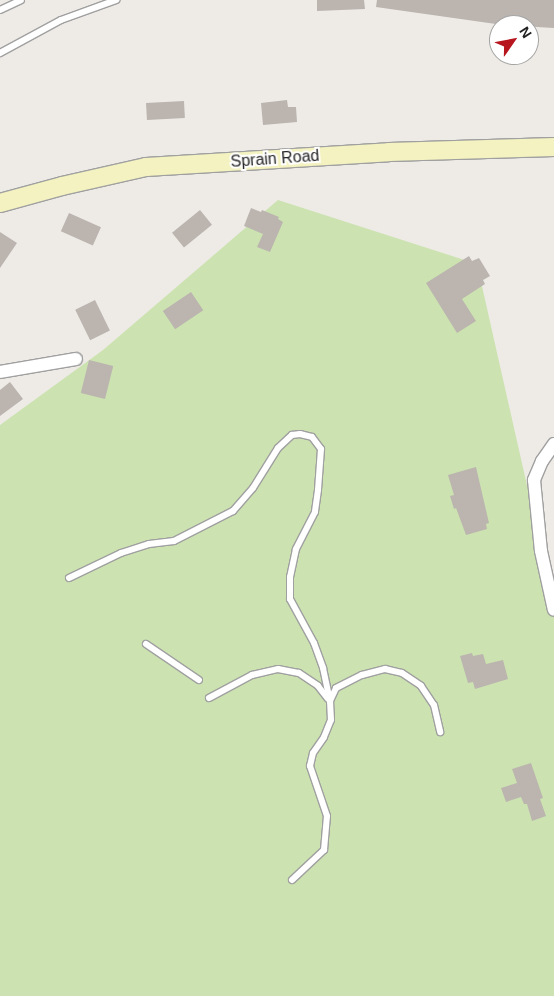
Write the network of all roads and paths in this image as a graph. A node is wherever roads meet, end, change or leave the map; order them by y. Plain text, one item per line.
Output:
1 (21, 0) edge
2 (116, 0) edge
3 (0, 10) edge
4 (0, 53) edge
5 (554, 147) edge
6 (0, 203) edge
7 (76, 359) dead end
8 (0, 372) edge
9 (554, 444) edge
10 (69, 578) dead end
11 (554, 610) edge
12 (146, 644) dead end
13 (200, 680) dead end
14 (209, 698) dead end
15 (330, 701) junction
16 (440, 732) dead end
17 (292, 880) dead end

1 - 3 lane
2 - 4 lane
5 - 6 street, Sprain Road
7 - 8 street
9 - 11 street
10 - 15 lane
12 - 13 lane
14 - 15 lane
15 - 16 lane
15 - 17 lane

